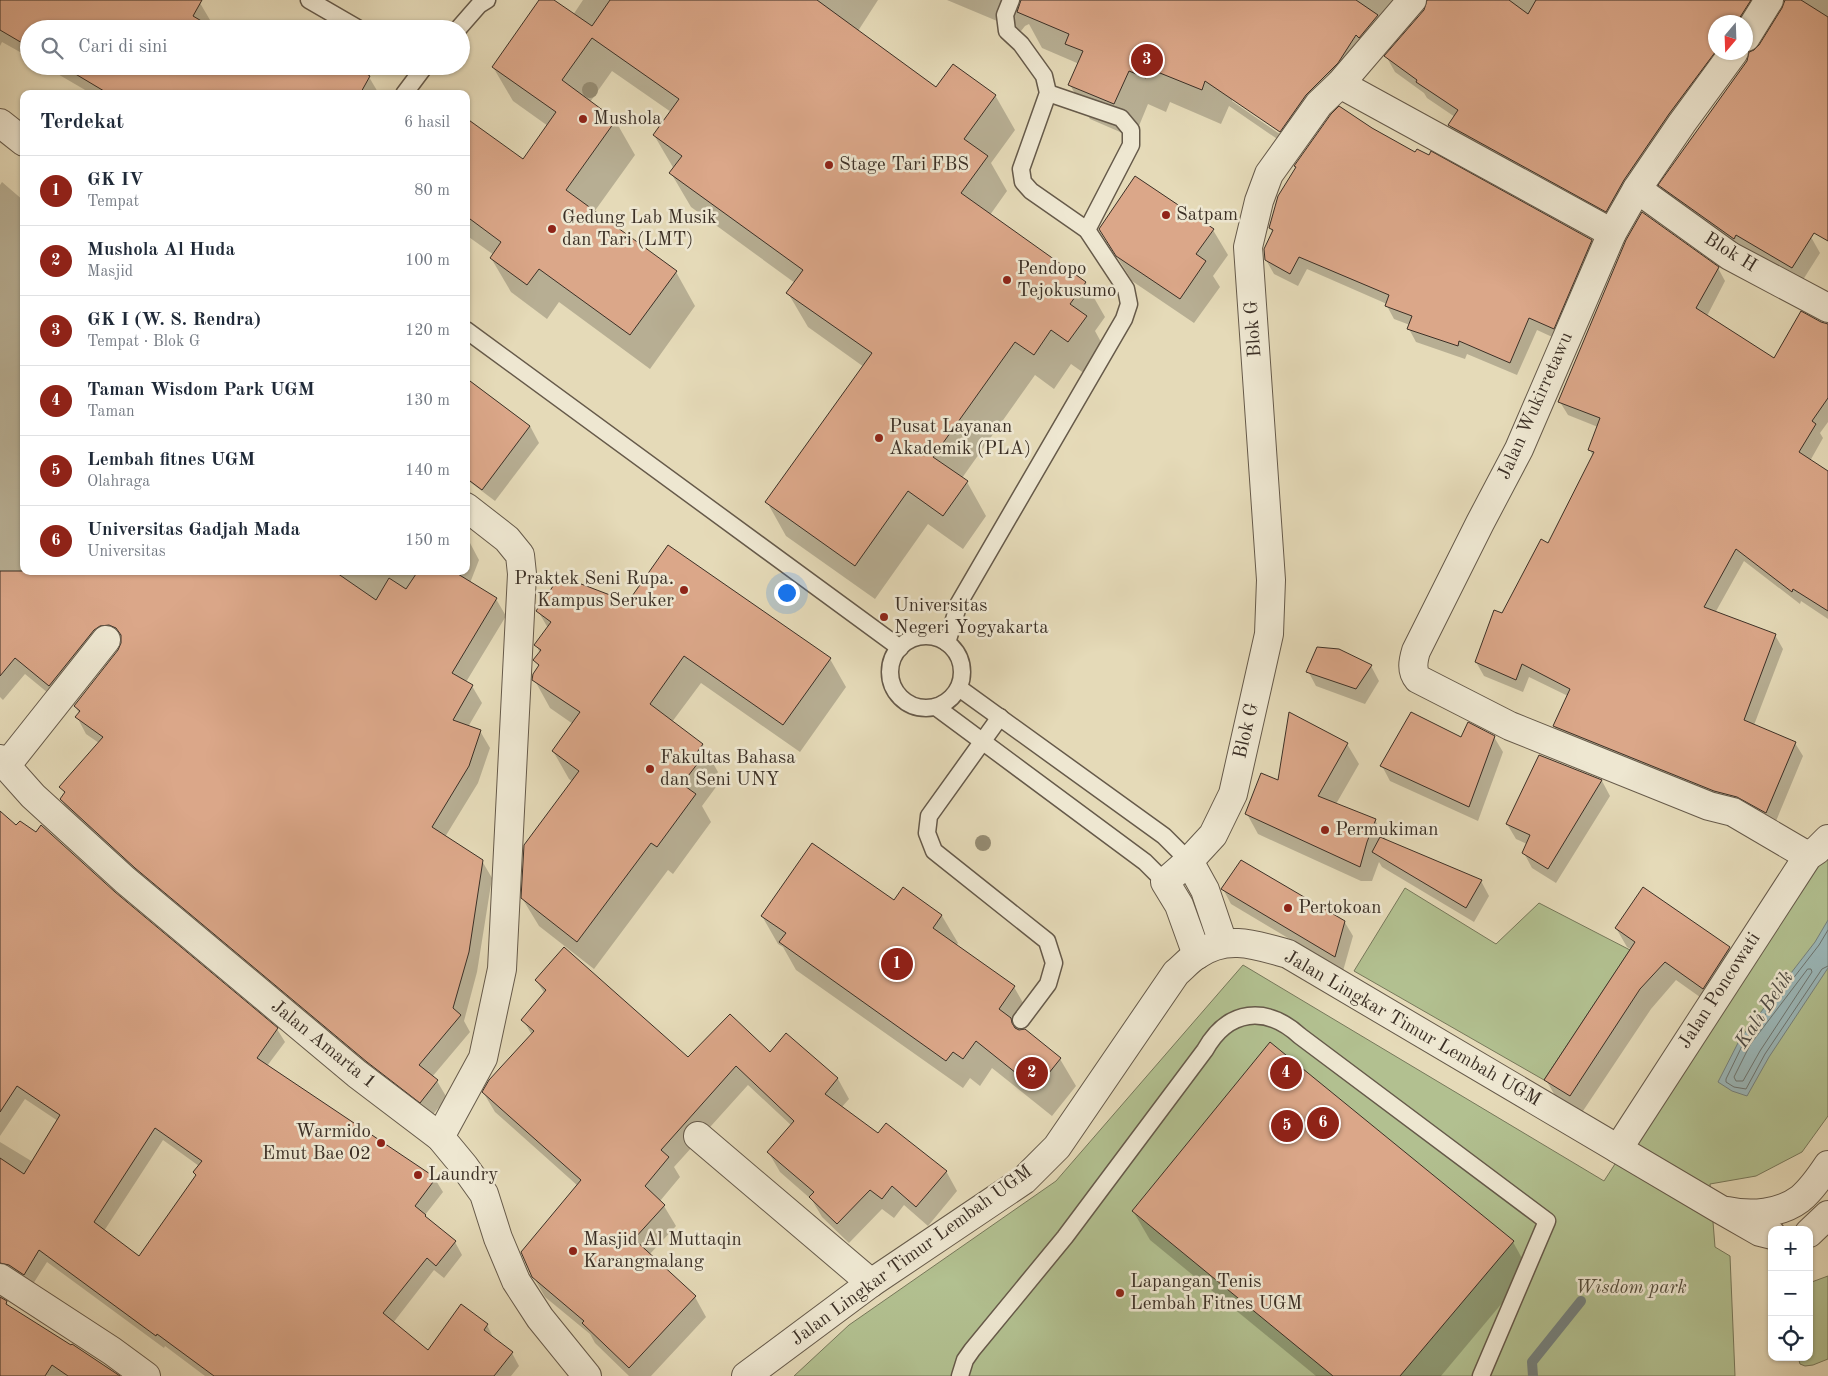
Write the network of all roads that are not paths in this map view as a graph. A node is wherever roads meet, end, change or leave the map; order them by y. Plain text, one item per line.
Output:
1 (309, 0) edge
2 (487, 0) edge
3 (1012, 0) edge
4 (1412, 0) edge
5 (1769, 0) edge
6 (343, 20) edge
7 (466, 20) edge
8 (1753, 26) edge
9 (1728, 60) edge
10 (418, 75) edge
11 (1340, 84) junction
12 (407, 90) edge
13 (1048, 92) junction
14 (0, 123) edge
15 (20, 139) edge
16 (1637, 190) junction
17 (1087, 230) junction
18 (1612, 233) junction
19 (1828, 308) edge
20 (470, 333) edge
21 (470, 510) edge
22 (106, 640) dead end
23 (947, 643) junction
24 (900, 648) junction
25 (959, 688) junction
26 (936, 707) junction
27 (1000, 717) junction
28 (982, 741) junction
29 (3, 763) edge
30 (1828, 839) edge
31 (1808, 856) junction
32 (1190, 861) junction
33 (1165, 882) junction
34 (1223, 943) junction
35 (1197, 955) junction
36 (1021, 1020) dead end
37 (698, 1136) dead end
38 (440, 1137) junction
39 (1626, 1154) junction
40 (1828, 1165) edge
41 (1718, 1208) junction
42 (1828, 1214) edge
43 (1813, 1229) edge
44 (1768, 1234) edge
45 (0, 1278) edge
46 (870, 1283) junction
47 (146, 1376) edge
48 (587, 1376) edge
49 (746, 1376) edge
50 (960, 1376) edge
51 (1481, 1376) edge

1 - 6 lane
2 - 7 lane
3 - 13 lane
4 - 11 street
5 - 8 street
9 - 16 street, Jalan Wukirretawu
10 - 12 lane
11 - 18 street
11 - 32 street, Blok G
13 - 17 lane
13 - 17 lane
14 - 15 street
16 - 18 street, Jalan Wukirretawu
16 - 19 street, Blok H
17 - 23 lane
18 - 31 street, Jalan Wukirretawu
20 - 24 lane
21 - 38 street
22 - 29 street
23 - 24 lane
23 - 25 lane
24 - 26 lane
25 - 26 lane
25 - 27 lane
26 - 28 lane
27 - 28 lane
27 - 32 lane
28 - 33 lane
28 - 36 lane
29 - 38 street, Jalan Amarta 1
30 - 31 street, Jalan Poncowati
31 - 39 street, Jalan Poncowati
32 - 33 street, Blok G
32 - 34 street
33 - 35 street
34 - 35 street, Jalan Lingkar Timur Lembah UGM
34 - 39 street, Jalan Lingkar Timur Lembah UGM
35 - 46 street, Jalan Lingkar Timur Lembah UGM
37 - 46 street
38 - 48 street, Jalan Amarta 1
39 - 41 street, Jalan Lingkar Timur Lembah UGM
40 - 41 street, Jalan Lingkar Timur Lembah UGM
41 - 44 street, Jalan Lingkar Timur Lembah UGM
42 - 43 street
45 - 47 street
46 - 49 street, Jalan Lingkar Timur Lembah UGM
50 - 51 lane

